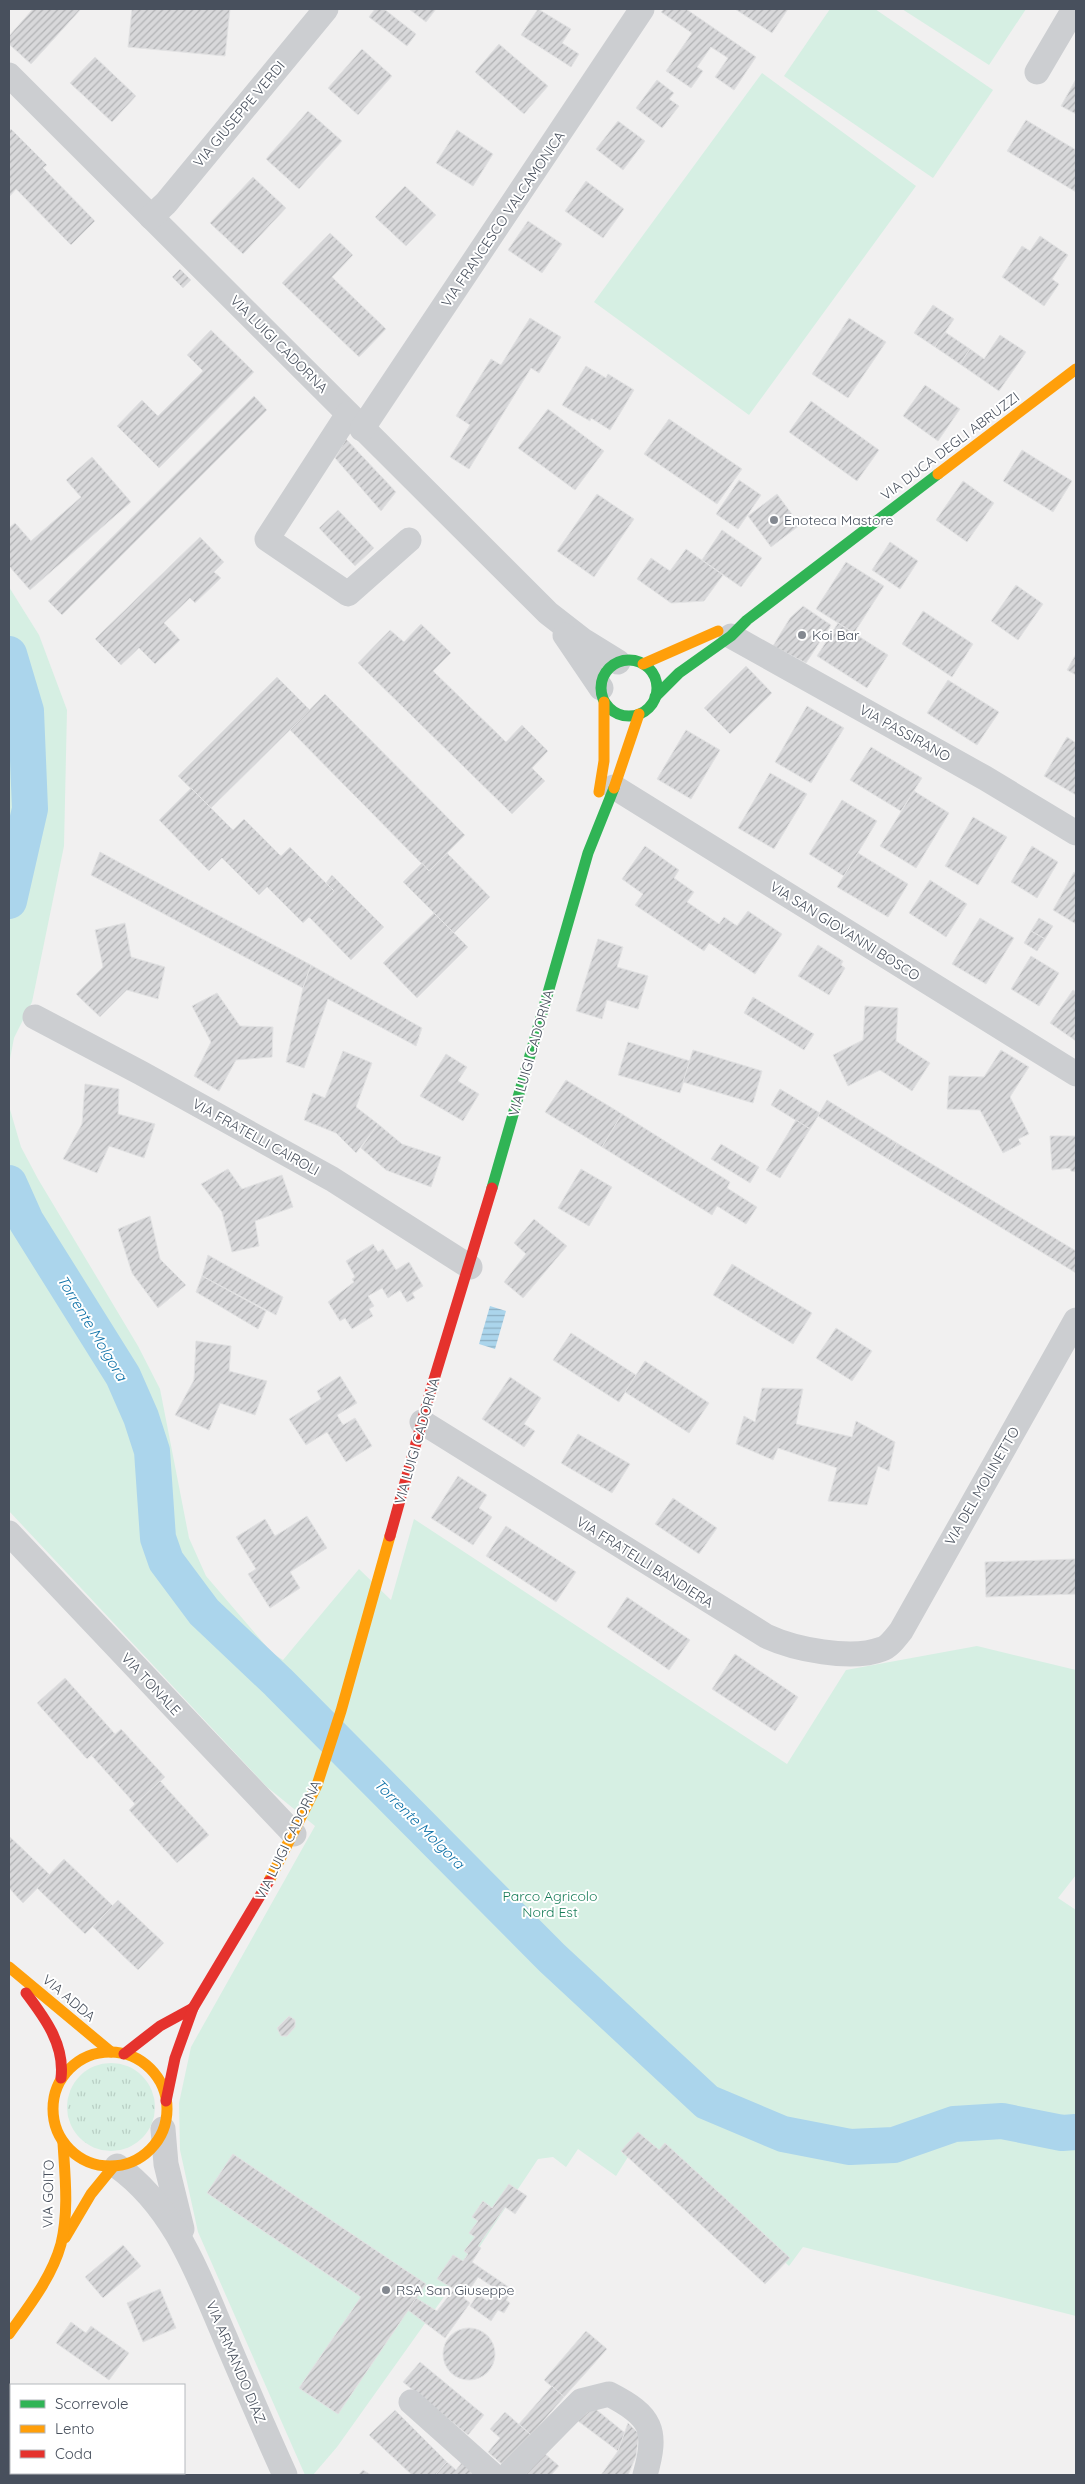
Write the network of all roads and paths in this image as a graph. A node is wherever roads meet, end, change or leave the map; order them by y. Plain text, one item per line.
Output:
1 (326, 9) edge
2 (642, 9) edge
3 (1074, 9) edge
4 (1037, 72) dead end
5 (9, 75) edge
6 (151, 217) junction
7 (1076, 369) edge
8 (355, 421) junction
9 (409, 540) dead end
10 (548, 614) junction
11 (739, 628) junction
12 (618, 662) junction
13 (643, 664) junction
14 (602, 695) junction
15 (655, 697) junction
16 (639, 714) junction
17 (614, 787) junction
18 (1076, 833) edge
19 (588, 853) junction
20 (35, 1018) dead end
21 (1076, 1074) edge
22 (470, 1267) junction
23 (1076, 1320) edge
24 (422, 1422) junction
25 (9, 1533) edge
26 (884, 1649) joint
27 (294, 1834) junction
28 (9, 1969) edge
29 (194, 2008) junction
30 (111, 2052) junction
31 (124, 2054) junction
32 (61, 2078) junction
33 (166, 2101) junction
34 (163, 2129) junction
35 (63, 2143) junction
36 (115, 2166) junction
37 (60, 2245) junction
38 (187, 2249) junction
39 (9, 2334) edge
40 (411, 2402) dead end
41 (285, 2475) edge
42 (493, 2475) edge
43 (508, 2475) edge
44 (645, 2475) edge

1 - 6 street, VIA GIUSEPPE VERDI
2 - 8 street, VIA FRANCESCO VALCAMONICA
3 - 4 street
5 - 6 street, VIA LUIGI CADORNA
6 - 8 street, VIA LUIGI CADORNA
7 - 11 street, VIA DUCA DEGLI ABRUZZI
8 - 9 street, VIA FRANCESCO VALCAMONICA
8 - 10 street, VIA LUIGI CADORNA
10 - 12 street, VIA LUIGI CADORNA
10 - 14 street, VIA LUIGI CADORNA
11 - 13 street, VIA DUCA DEGLI ABRUZZI
11 - 15 street, VIA DUCA DEGLI ABRUZZI
11 - 18 street, VIA PASSIRANO
12 - 13 street
12 - 14 street
13 - 15 street
14 - 16 street
14 - 19 street, VIA LUIGI CADORNA
15 - 16 street
16 - 17 street, VIA LUIGI CADORNA
17 - 19 street, VIA LUIGI CADORNA
17 - 21 street, VIA SAN GIOVANNI BOSCO
19 - 22 street, VIA LUIGI CADORNA
20 - 22 street, VIA FRATELLI CAIROLI
22 - 24 street, VIA LUIGI CADORNA
23 - 26 street, VIA DEL MOLINETTO
24 - 26 street, VIA FRATELLI BANDIERA
24 - 27 street, VIA LUIGI CADORNA
25 - 27 street, VIA TONALE
27 - 29 street, VIA LUIGI CADORNA
28 - 30 street, VIA ADDA
28 - 32 street, VIA ADDA
29 - 31 street
29 - 33 street, VIA LUIGI CADORNA
30 - 31 street
30 - 32 street
31 - 33 street
32 - 35 street
33 - 34 street
34 - 36 street
34 - 38 street, VIA ARMANDO DIAZ
35 - 36 street
35 - 37 street, VIA GOITO
36 - 37 street, VIA GOITO
36 - 38 street, VIA ARMANDO DIAZ
37 - 39 street, VIA GOITO
38 - 41 street, VIA ARMANDO DIAZ
40 - 42 street
43 - 44 street

